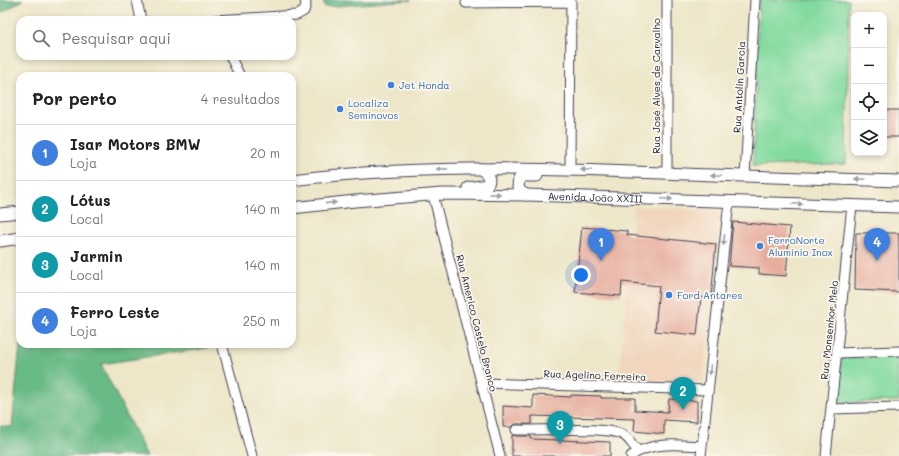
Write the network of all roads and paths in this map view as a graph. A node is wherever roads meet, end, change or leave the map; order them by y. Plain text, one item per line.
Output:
1 (137, 0) edge
2 (305, 0) edge
3 (667, 0) edge
4 (755, 0) edge
5 (571, 1) edge
6 (466, 3) dead end
7 (140, 16) edge
8 (281, 16) edge
9 (232, 60) edge
10 (238, 72) edge
11 (481, 169) junction
12 (570, 170) junction
13 (667, 173) junction
14 (745, 176) junction
15 (296, 179) edge
16 (899, 181) edge
17 (438, 194) junction
18 (526, 195) junction
19 (730, 202) junction
20 (852, 206) junction
21 (899, 207) edge
22 (296, 208) edge
23 (16, 212) edge
24 (0, 214) edge
25 (16, 239) edge
26 (0, 241) edge
27 (223, 348) edge
28 (899, 351) edge
29 (837, 353) junction
30 (481, 384) junction
31 (708, 390) junction
32 (899, 407) edge
33 (831, 409) junction
34 (516, 430) dead end
35 (702, 446) junction
36 (634, 453) edge
37 (252, 456) edge
38 (500, 456) edge
39 (701, 456) edge
40 (826, 456) edge

1 - 7 street
2 - 8 street
3 - 13 street, Rua José Alves de Carvalho
4 - 14 street, Rua Antolin Garcia
5 - 6 street
5 - 12 street
9 - 10 street
11 - 12 main road
11 -> 15 main road
11 - 17 main road
13 -> 12 main road
12 - 18 main road
14 -> 13 main road
16 -> 14 main road
17 -> 18 main road, Avenida João XXIII
22 -> 17 main road, Avenida João XXIII
17 - 30 street, Rua Americo Castelo Branco
18 -> 19 main road, Avenida João XXIII
19 -> 20 main road, Avenida João XXIII
19 -> 31 street
20 - 21 main road, Avenida João XXIII
20 - 29 street, Rua Monsenhor Melo
23 - 24 main road
25 - 26 main road
27 - 37 street
28 - 29 street
29 - 33 street, Rua Monsenhor Melo
30 - 31 street, Rua Agelino Ferreira
30 - 38 street, Rua Americo Castelo Branco
31 - 35 street
32 - 33 street
33 - 40 street, Rua Monsenhor Melo
34 - 36 street
35 - 36 street
35 - 39 street

